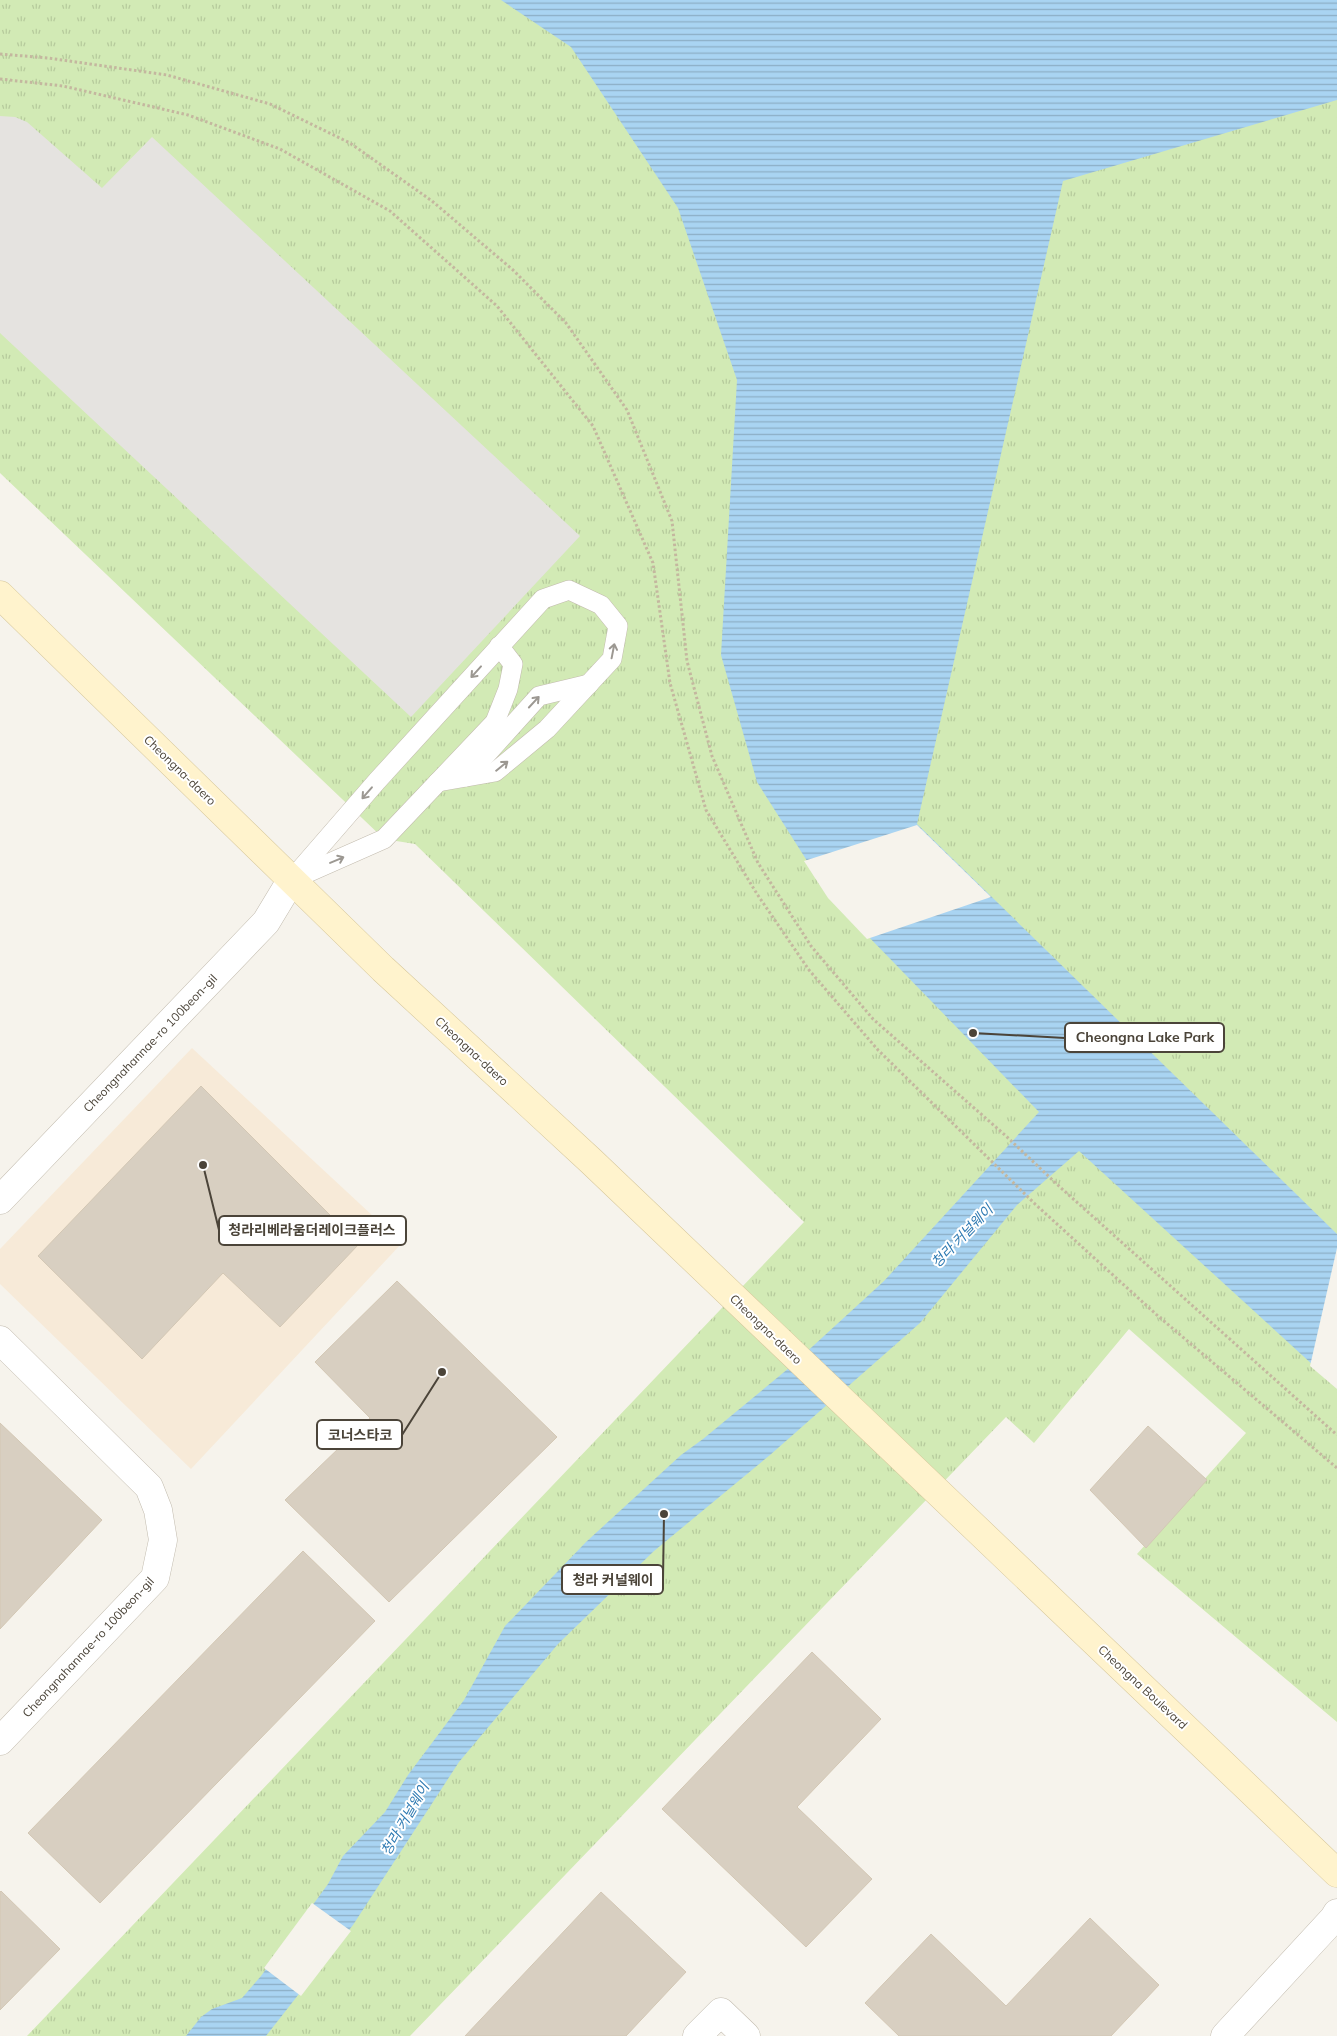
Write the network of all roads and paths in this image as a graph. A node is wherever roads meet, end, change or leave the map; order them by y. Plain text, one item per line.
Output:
1 (0, 54) edge
2 (0, 80) edge
3 (0, 595) edge
4 (500, 646) junction
5 (589, 684) junction
6 (466, 777) junction
7 (438, 782) junction
8 (292, 879) junction
9 (0, 1200) edge
10 (0, 1340) edge
11 (1337, 1435) edge
12 (1337, 1468) edge
13 (948, 1502) joint
14 (0, 1741) edge
15 (1337, 1873) edge
16 (1337, 1913) edge
17 (697, 2036) edge
18 (746, 2036) edge
19 (1224, 2036) edge

1 - 11 path
2 - 12 path
3 - 8 main road, Cheongna-daero
5 -> 4 lane
4 - 7 lane
4 -> 8 lane
6 -> 5 lane
6 -> 5 lane
6 - 7 lane
8 -> 7 lane
8 - 9 street, Cheongnahannae-ro 100beon-gil
8 - 13 main road, Cheongna-daero
10 - 14 street, Cheongnahannae-ro 100beon-gil
13 - 15 main road, Cheongna Boulevard
16 - 19 street
17 - 18 street

